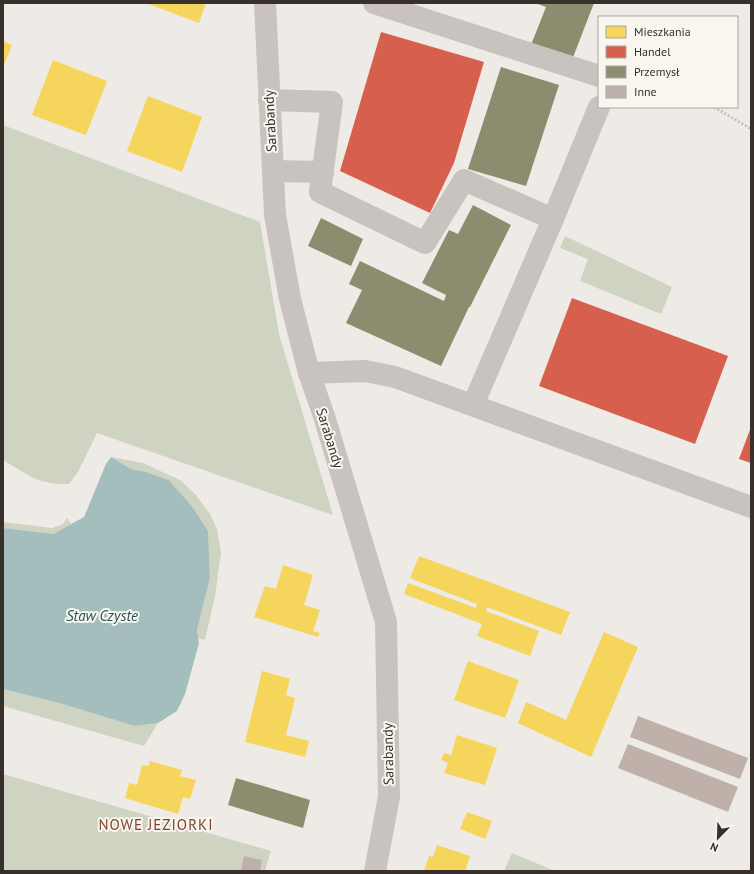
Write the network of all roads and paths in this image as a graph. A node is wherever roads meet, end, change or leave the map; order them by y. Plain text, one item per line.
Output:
1 (265, 3) edge
2 (374, 3) edge
3 (598, 76) edge
4 (269, 100) junction
5 (599, 108) edge
6 (716, 108) edge
7 (751, 129) edge
8 (273, 171) junction
9 (322, 172) junction
10 (553, 219) junction
11 (309, 373) junction
12 (473, 405) junction
13 (751, 507) edge
14 (375, 871) edge

1 - 4 street, Sarabandy
2 - 3 street
4 - 8 street, Sarabandy
4 - 9 street
5 - 10 street
6 - 7 path
8 - 9 street
8 - 11 street, Sarabandy
9 - 10 street
10 - 12 street
11 - 12 street
11 - 14 street, Sarabandy
12 - 13 street

